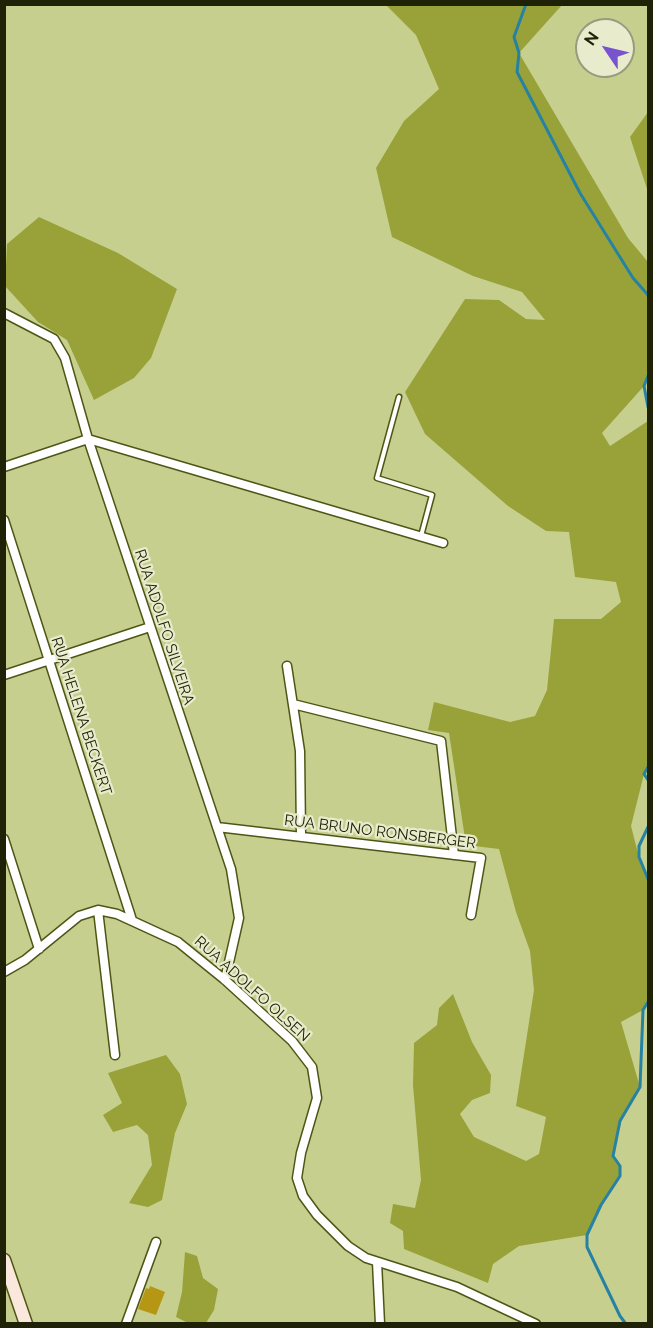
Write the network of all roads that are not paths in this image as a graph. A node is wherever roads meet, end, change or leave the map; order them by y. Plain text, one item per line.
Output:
1 (4, 313) edge
2 (399, 398) dead end
3 (88, 439) junction
4 (4, 467) edge
5 (4, 520) edge
6 (420, 536) junction
7 (442, 543) dead end
8 (150, 627) junction
9 (49, 660) junction
10 (288, 666) dead end
11 (4, 675) edge
12 (293, 704) junction
13 (217, 827) junction
14 (302, 835) junction
15 (4, 839) edge
16 (454, 855) junction
17 (98, 910) junction
18 (471, 915) dead end
19 (132, 920) junction
20 (39, 948) junction
21 (4, 972) edge
22 (225, 980) junction
23 (115, 1055) dead end
24 (156, 1242) dead end
25 (4, 1260) edge
26 (377, 1262) junction
27 (7, 1274) edge
28 (26, 1323) edge
29 (126, 1323) edge
30 (380, 1323) edge
31 (536, 1323) edge

1 - 3 street, RUA ADOLFO SILVEIRA
2 - 6 lane
3 - 4 street
3 - 6 street
3 - 8 street, RUA ADOLFO SILVEIRA
5 - 9 street, RUA HELENA BECKERT
6 - 7 street
8 - 9 street
8 - 13 street, RUA ADOLFO SILVEIRA
9 - 11 street
9 - 19 street, RUA HELENA BECKERT
10 - 12 street
12 - 14 street
12 - 16 street
13 - 14 street, RUA BRUNO RONSBERGER
13 - 22 street, RUA ADOLFO SILVEIRA
14 - 16 street, RUA BRUNO RONSBERGER
15 - 20 street
16 - 18 street, RUA BRUNO RONSBERGER
17 - 19 street, RUA ADOLFO OLSEN
17 - 20 street
17 - 23 street
19 - 22 street, RUA ADOLFO OLSEN
20 - 21 street
22 - 26 street, RUA ADOLFO OLSEN
24 - 29 street
25 - 27 main road
26 - 30 street
26 - 31 street, RUA ADOLFO OLSEN
27 - 28 main road

